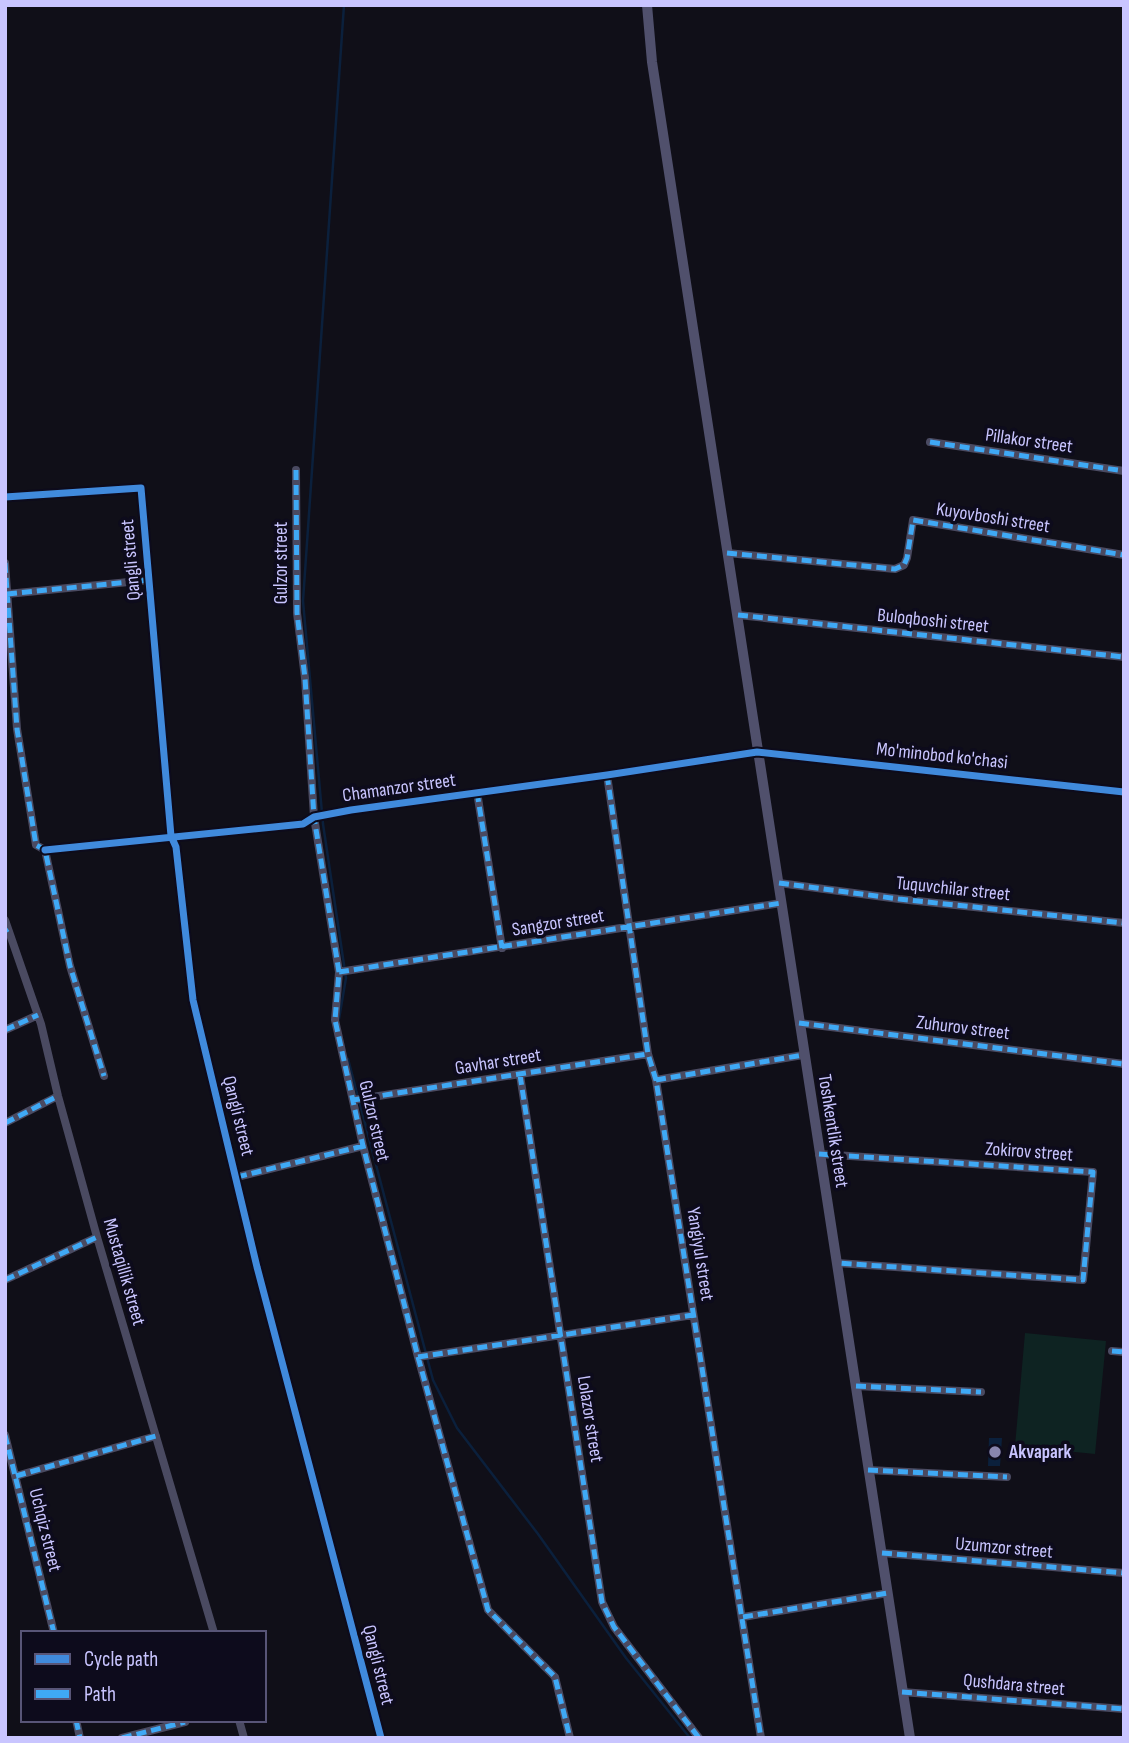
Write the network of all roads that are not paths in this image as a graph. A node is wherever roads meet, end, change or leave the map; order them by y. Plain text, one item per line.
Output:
1 (647, 5) edge
2 (930, 442) dead end
3 (296, 470) dead end
4 (1124, 471) edge
5 (5, 497) edge
6 (727, 553) junction
7 (1124, 555) edge
8 (5, 563) edge
9 (149, 580) junction
10 (8, 594) junction
11 (738, 615) junction
12 (1124, 657) edge
13 (757, 752) junction
14 (607, 775) junction
15 (477, 792) junction
16 (1124, 792) edge
17 (314, 817) junction
18 (171, 836) junction
19 (45, 850) junction
20 (779, 883) junction
21 (781, 903) junction
22 (1124, 923) edge
23 (6, 927) edge
24 (629, 928) junction
25 (502, 947) junction
26 (339, 972) junction
27 (38, 1015) junction
28 (799, 1023) junction
29 (5, 1030) edge
30 (648, 1054) junction
31 (803, 1055) junction
32 (1124, 1064) edge
33 (520, 1075) junction
34 (104, 1076) dead end
35 (656, 1080) junction
36 (58, 1096) junction
37 (353, 1100) junction
38 (5, 1123) edge
39 (363, 1146) junction
40 (818, 1154) junction
41 (237, 1177) junction
42 (97, 1237) junction
43 (836, 1263) junction
44 (5, 1280) edge
45 (693, 1315) junction
46 (562, 1335) junction
47 (1112, 1351) dead end
48 (1124, 1352) edge
49 (418, 1357) junction
50 (856, 1386) junction
51 (981, 1392) dead end
52 (5, 1435) edge
53 (156, 1436) junction
54 (869, 1470) junction
55 (16, 1476) junction
56 (1007, 1477) dead end
57 (882, 1553) junction
58 (1124, 1573) edge
59 (888, 1593) junction
60 (743, 1617) junction
61 (54, 1631) edge
62 (213, 1631) edge
63 (902, 1692) junction
64 (1124, 1709) edge
65 (185, 1722) dead end
66 (122, 1738) edge
67 (381, 1738) edge
68 (570, 1738) edge
69 (699, 1738) edge
70 (761, 1738) edge
71 (910, 1738) edge

1 - 6 main road, Toshkentlik street
2 - 4 street, Pillakor street
3 - 17 street, Gulzor street
5 - 9 street, Qangli street
6 - 7 street, Kuyovboshi street
6 - 11 main road, Toshkentlik street
8 - 10 street
9 - 10 street
9 - 18 street, Qangli street
10 - 19 street
11 - 12 street, Buloqboshi street
11 - 13 main road, Toshkentlik street
13 - 14 street, Chamanzor street
13 - 16 street, Mo'minobod ko'chasi
13 - 20 main road, Toshkentlik street
14 - 15 street, Chamanzor street
14 - 24 street, Yangiyul street
15 - 17 street, Chamanzor street
15 - 25 street
17 - 18 street, Chamanzor street
17 - 26 street, Gulzor street
18 - 19 street, Chamanzor street
18 - 41 street, Qangli street
19 - 34 street
20 - 21 main road, Toshkentlik street
20 - 22 street, Tuquvchilar street
21 - 24 street, Sangzor street
21 - 28 main road, Toshkentlik street
23 - 27 street, Mustaqillik street
24 - 25 street, Sangzor street
24 - 30 street, Yangiyul street
25 - 26 street, Sangzor street
26 - 37 street, Gulzor street
27 - 29 street
27 - 36 street, Mustaqillik street
28 - 31 main road, Toshkentlik street
28 - 32 street, Zuhurov street
30 - 33 street, Gavhar street
30 - 35 street, Yangiyul street
31 - 35 street
31 - 40 main road, Toshkentlik street
33 - 37 street, Gavhar street
33 - 46 street, Lolazor street
35 - 45 street, Yangiyul street
36 - 38 street
36 - 42 street, Mustaqillik street
37 - 39 street, Gulzor street
39 - 41 street
39 - 49 street, Gulzor street
40 - 43 main road, Toshkentlik street
40 - 43 street, Zokirov street
41 - 67 street, Qangli street
42 - 44 street
42 - 53 street, Mustaqillik street
43 - 50 main road, Toshkentlik street
45 - 46 street
45 - 60 street, Yangiyul street
46 - 49 street
46 - 69 street, Lolazor street
47 - 48 street
49 - 68 street, Gulzor street
50 - 51 street
50 - 54 main road, Toshkentlik street
52 - 55 street, Uchqiz street
53 - 55 street
53 - 62 street, Mustaqillik street
54 - 56 street
54 - 57 main road, Toshkentlik street
55 - 61 street, Uchqiz street
57 - 58 street, Uzumzor street
57 - 59 main road, Toshkentlik street
59 - 60 street
59 - 63 main road, Toshkentlik street
60 - 70 street, Yangiyul street
63 - 64 street, Qushdara street
63 - 71 main road, Toshkentlik street
65 - 66 street

